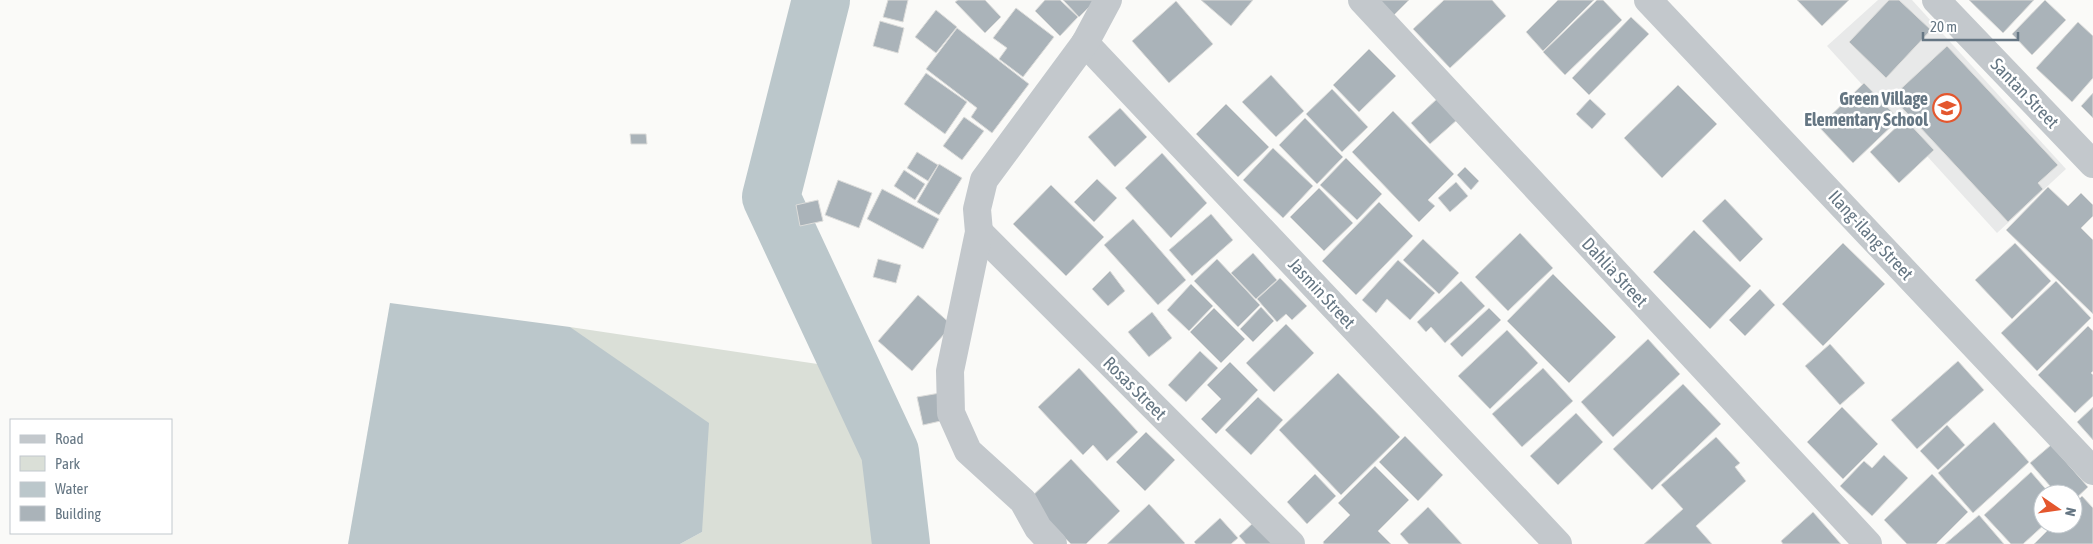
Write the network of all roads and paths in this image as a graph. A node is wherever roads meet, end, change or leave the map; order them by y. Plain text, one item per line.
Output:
1 (1108, 0) edge
2 (1362, 0) edge
3 (1648, 0) edge
4 (1936, 0) edge
5 (1085, 43) junction
6 (2093, 164) edge
7 (979, 232) junction
8 (2093, 471) edge
9 (1042, 539) edge
10 (1291, 544) edge
11 (1558, 544) edge
12 (1868, 544) edge

1 - 5 street
2 - 12 street, Dahlia Street
3 - 8 street, Ilang-ilang Street
4 - 6 street, Santan Street
5 - 7 street
5 - 11 street, Jasmin Street
7 - 9 street
7 - 10 street, Rosas Street

